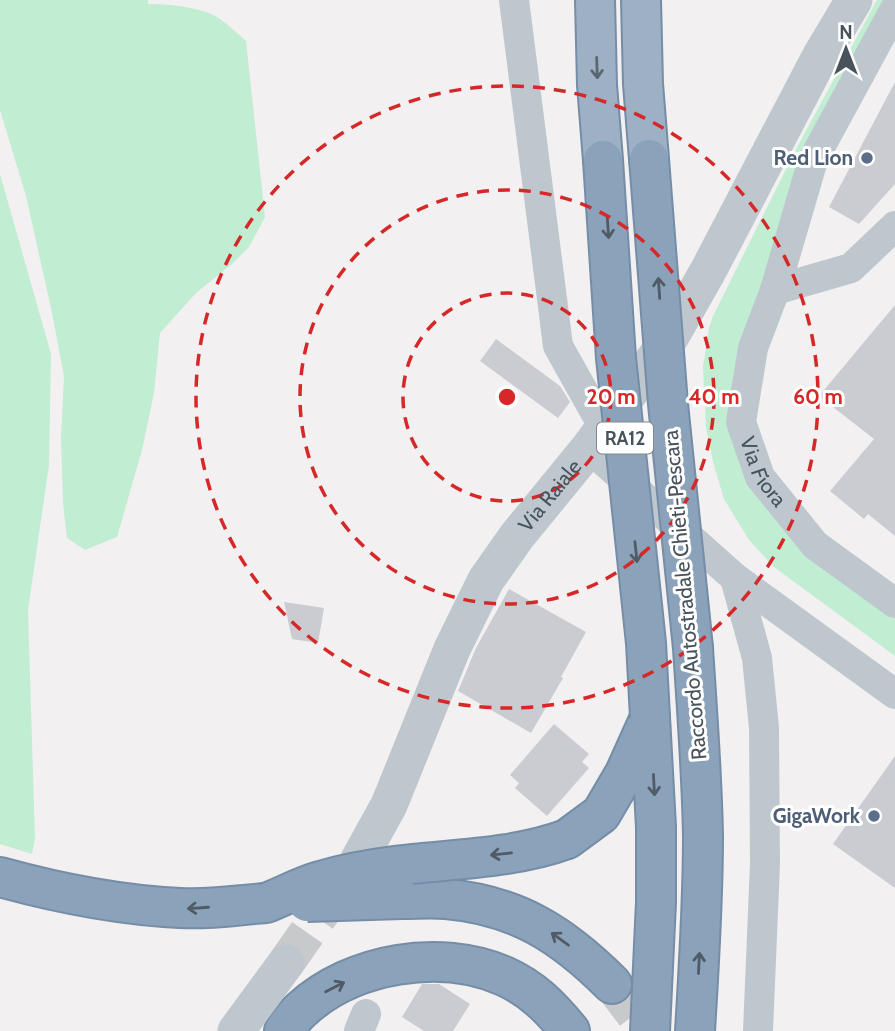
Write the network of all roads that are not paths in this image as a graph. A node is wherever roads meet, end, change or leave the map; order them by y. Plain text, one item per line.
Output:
1 (514, 0) edge
2 (595, 0) edge
3 (640, 0) edge
4 (854, 0) edge
5 (895, 9) edge
6 (895, 226) edge
7 (775, 290) junction
8 (596, 438) junction
9 (735, 578) junction
10 (895, 603) edge
11 (895, 694) edge
12 (650, 717) junction
13 (358, 861) tunnel mouth
14 (0, 877) edge
15 (266, 903) junction
16 (286, 963) tunnel mouth
17 (612, 984) tunnel mouth
18 (559, 1019) edge
19 (236, 1031) edge
20 (284, 1031) edge
21 (650, 1031) edge
22 (695, 1031) edge
23 (758, 1031) edge

1 - 8 street
2 -> 12 highway, Raccordo Autostradale Chieti-Pescara / RA12, bridge
22 -> 3 highway, Raccordo Autostradale Chieti-Pescara / RA12, bridge
4 - 8 street, Via Raiale
5 - 7 street, Via Fiora
6 - 7 street
7 - 10 street, Via Fiora
8 - 9 street
8 - 13 street, Via Raiale
9 - 11 street
9 - 23 street
12 -> 15 highway, bridge
12 -> 21 highway, Raccordo Autostradale Chieti-Pescara / RA12
15 -> 14 highway
17 -> 15 highway, bridge
16 - 19 street
20 -> 18 highway

